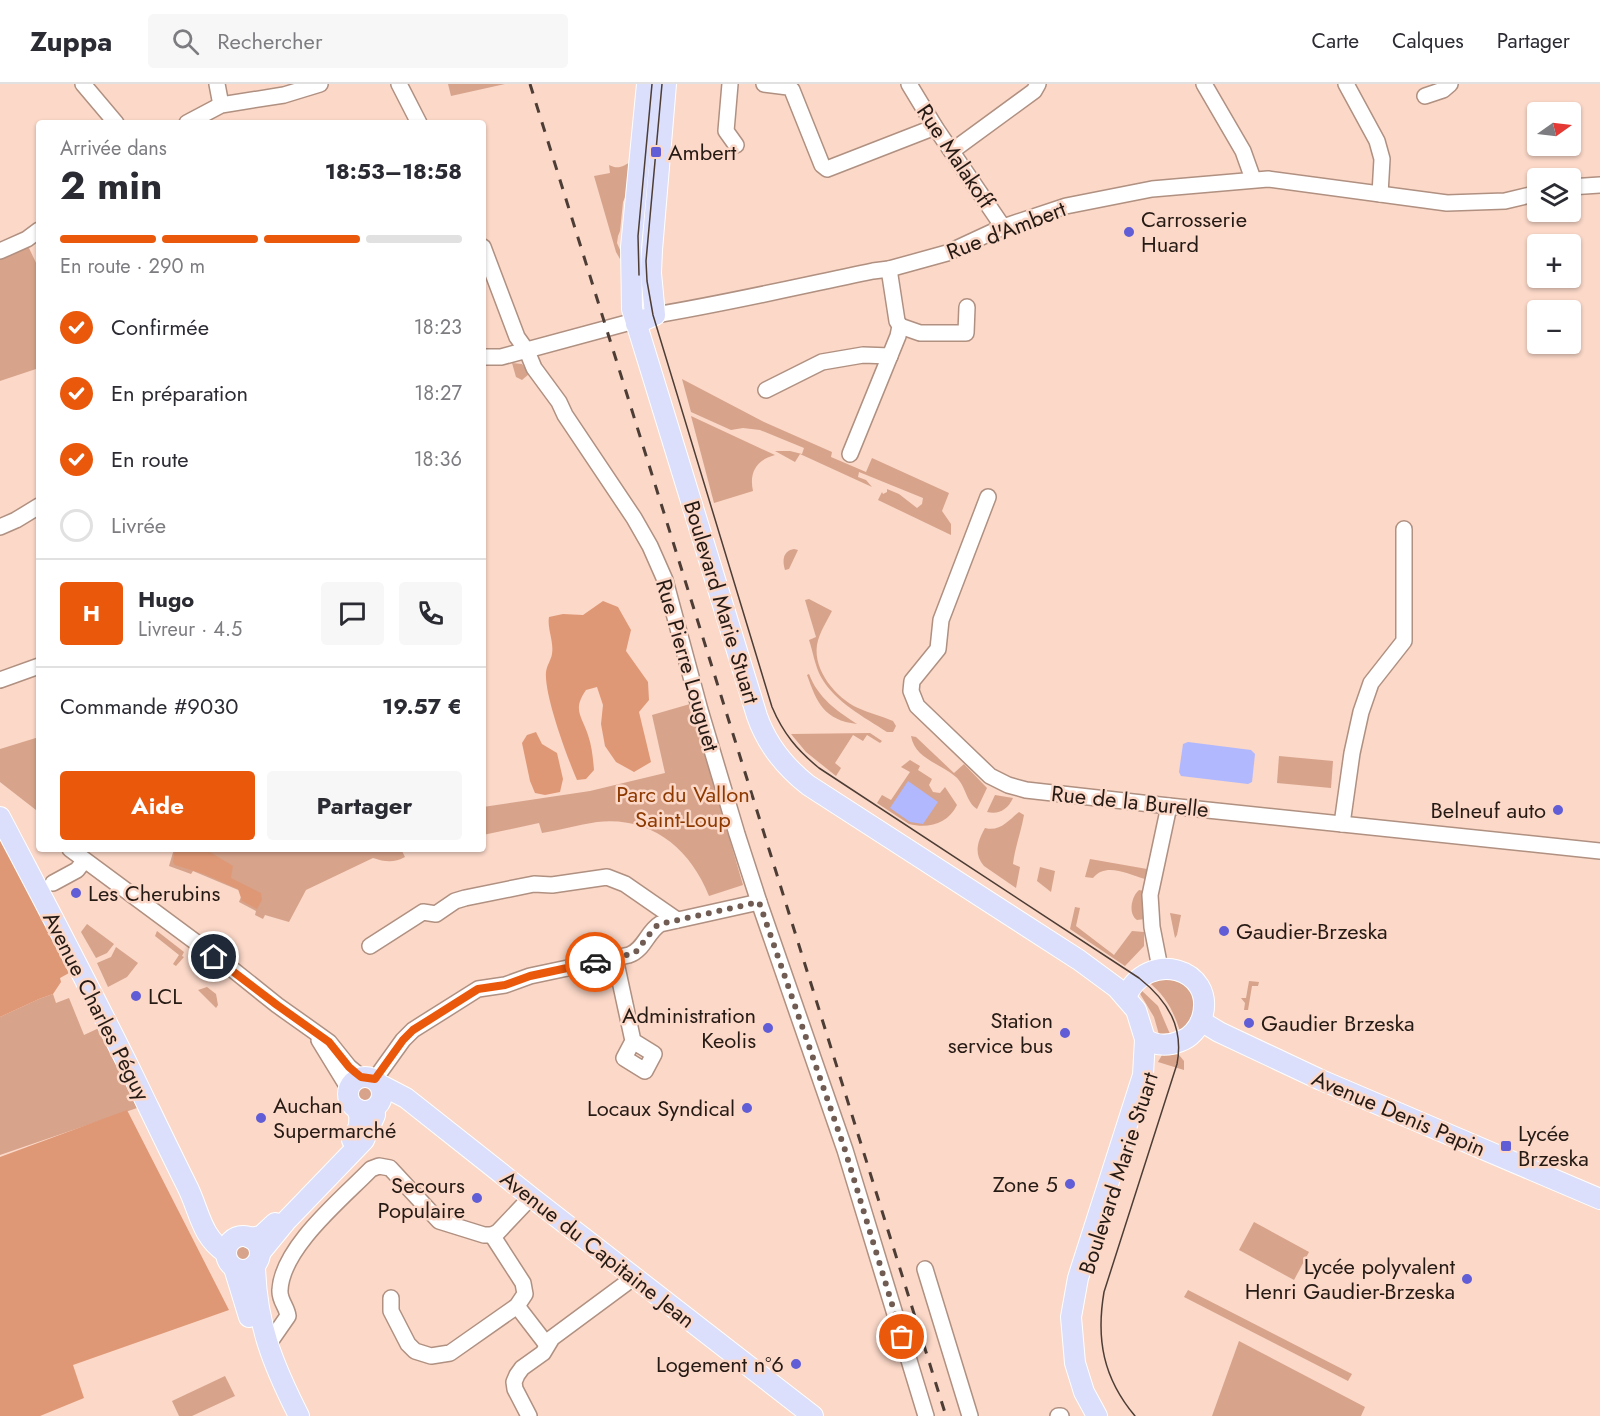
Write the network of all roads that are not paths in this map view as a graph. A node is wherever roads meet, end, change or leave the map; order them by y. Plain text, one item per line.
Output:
1 (83, 84) edge
2 (216, 84) edge
3 (320, 84) edge
4 (399, 84) edge
5 (647, 84) edge
6 (666, 84) edge
7 (730, 84) edge
8 (764, 84) edge
9 (909, 84) edge
10 (1038, 84) edge
11 (1204, 84) edge
12 (1346, 84) edge
13 (1450, 84) edge
14 (1425, 96) dead end
15 (221, 105) junction
16 (113, 120) edge
17 (193, 120) edge
18 (417, 120) edge
19 (934, 127) junction
20 (736, 145) dead end
21 (952, 151) junction
22 (1253, 179) junction
23 (1600, 184) edge
24 (1581, 186) edge
25 (1380, 194) junction
26 (1527, 196) edge
27 (1003, 227) junction
28 (36, 232) edge
29 (0, 250) edge
30 (486, 255) edge
31 (889, 269) junction
32 (966, 307) dead end
33 (655, 315) junction
34 (636, 324) junction
35 (900, 326) junction
36 (527, 351) junction
37 (890, 356) junction
38 (486, 357) edge
39 (766, 390) dead end
40 (850, 454) dead end
41 (988, 498) dead end
42 (36, 508) edge
43 (0, 527) edge
44 (1404, 529) dead end
45 (36, 667) edge
46 (0, 680) edge
47 (1169, 806) junction
48 (0, 817) edge
49 (1342, 824) junction
50 (1600, 851) edge
51 (74, 852) edge
52 (84, 861) junction
53 (53, 883) dead end
54 (759, 902) junction
55 (677, 920) junction
56 (370, 946) dead end
57 (615, 958) junction
58 (1160, 968) junction
59 (1128, 992) junction
60 (1201, 1021) junction
61 (633, 1041) dead end
62 (1151, 1042) junction
63 (368, 1093) junction
64 (529, 1199) junction
65 (1600, 1199) edge
66 (492, 1235) junction
67 (243, 1253) junction
68 (925, 1269) dead end
69 (629, 1276) junction
70 (391, 1298) dead end
71 (517, 1306) junction
72 (547, 1345) junction
73 (270, 1354) junction
74 (299, 1416) edge
75 (529, 1416) edge
76 (804, 1416) edge
77 (813, 1416) edge
78 (926, 1416) edge
79 (970, 1416) edge
80 (1097, 1416) edge
81 (1104, 1416) edge

1 - 16 street
2 - 15 street
3 - 15 street
4 - 18 street
5 - 34 main road, Boulevard Marie Stuart
6 - 33 main road
7 - 20 street
8 - 19 street
9 - 19 street, Rue Malakoff
10 - 21 street
11 - 22 street
12 - 25 street
13 - 14 street
15 - 17 street
19 - 21 street, Rue Malakoff
21 - 27 street, Rue Malakoff
22 - 25 street, Rue d'Ambert
22 - 27 street, Rue d'Ambert
23 - 24 street
25 - 26 street, Rue d'Ambert
27 - 31 street, Rue d'Ambert
28 - 29 street
30 - 36 street, Rue Pierre Louguet
31 - 33 street, Rue d'Ambert
31 - 35 street
32 - 35 street
33 - 34 main road, Rue d'Ambert
34 - 36 street, Rue d'Ambert
34 - 59 main road, Boulevard Marie Stuart
35 - 37 street
36 - 38 street, Rue d'Ambert
36 - 54 street, Rue Pierre Louguet
37 - 39 street
37 - 40 street
41 - 47 street, Rue de la Burelle
42 - 43 street
44 - 49 street
45 - 46 street
47 - 49 street, Rue de la Burelle
47 - 58 street
48 - 67 main road, Avenue Charles Péguy
49 - 50 street, Rue de la Burelle
51 - 52 street
52 - 53 street
52 - 63 street
54 - 55 street
54 - 78 street, Rue Pierre Louguet
55 - 56 street
55 - 57 street
57 - 61 street
57 - 63 street
58 - 59 main road
58 - 60 main road
59 - 62 main road, Boulevard Marie Stuart
60 - 62 main road
60 - 65 main road, Avenue Denis Papin
62 - 80 main road
62 - 81 main road, Boulevard Marie Stuart
63 - 64 main road, Avenue du Capitaine Jean
63 - 67 main road
64 - 66 street
64 - 69 main road, Avenue du Capitaine Jean
66 - 71 street
66 - 73 street
67 - 73 main road, Avenue Charles Péguy
68 - 79 street
69 - 72 street
69 - 76 main road, Avenue du Capitaine Jean
69 - 77 main road, Avenue du Capitaine Jean
70 - 71 street
71 - 72 street
72 - 75 street
73 - 74 main road, Avenue Charles Péguy

